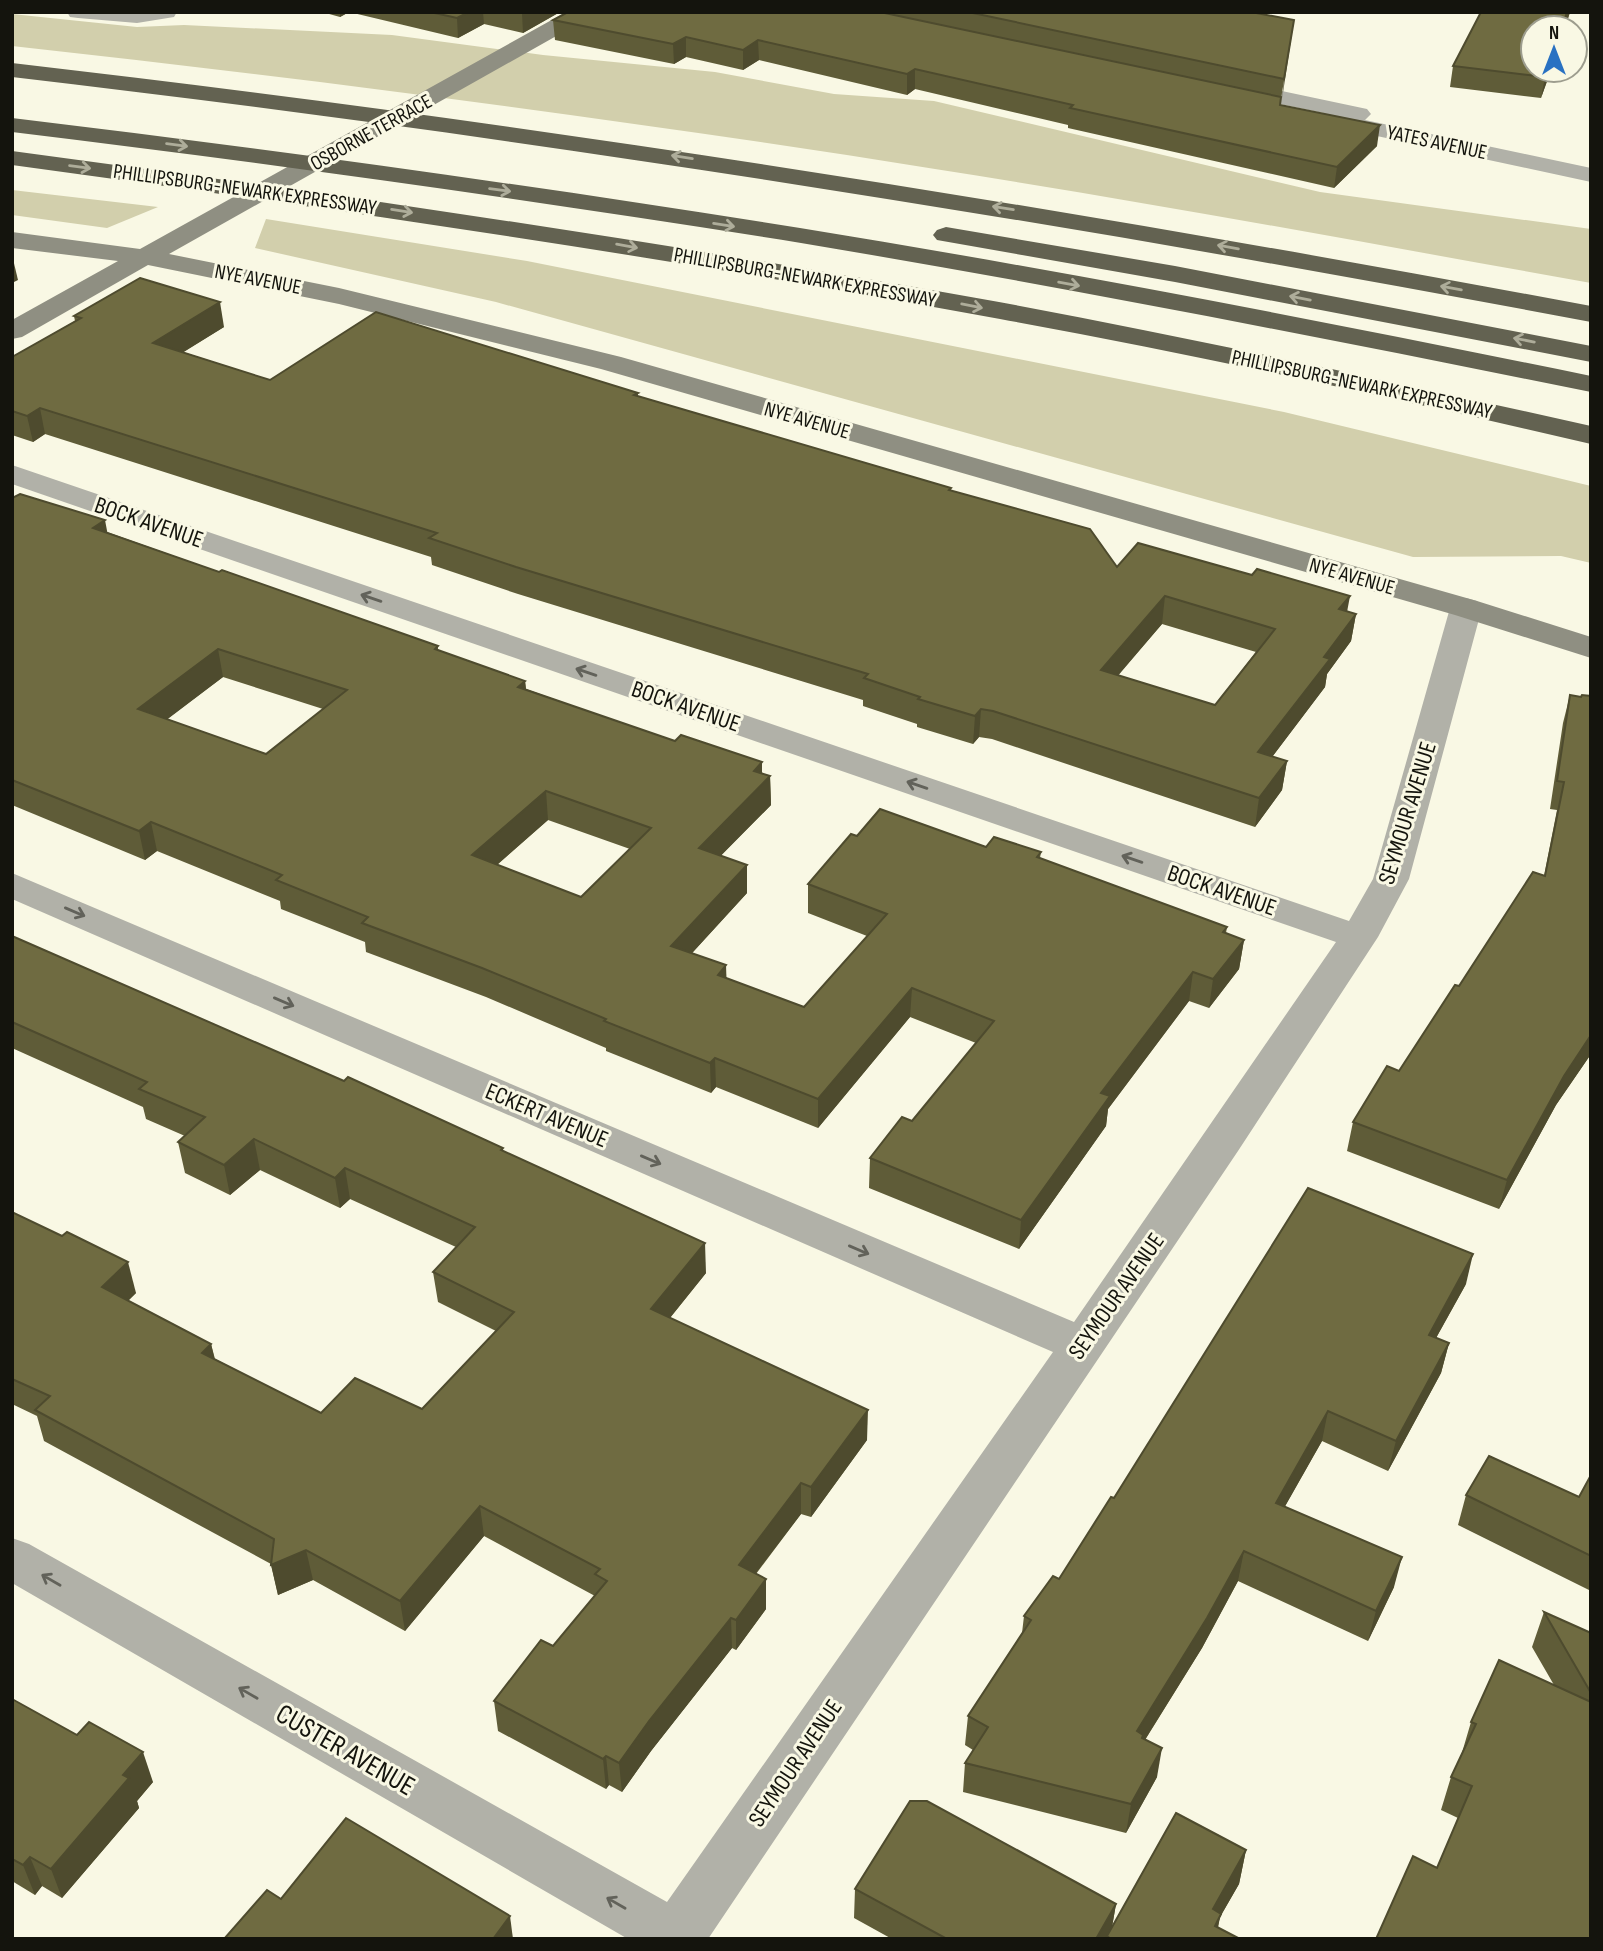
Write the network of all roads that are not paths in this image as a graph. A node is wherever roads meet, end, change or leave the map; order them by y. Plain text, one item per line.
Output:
1 (78, 12) edge
2 (582, 12) edge
3 (158, 14) edge
4 (12, 70) edge
5 (12, 125) edge
6 (310, 138) dead end
7 (389, 149) dead end
8 (12, 158) edge
9 (1591, 163) edge
10 (1591, 175) edge
11 (918, 230) dead end
12 (12, 240) edge
13 (146, 257) junction
14 (1591, 314) edge
15 (12, 331) edge
16 (1591, 354) edge
17 (1591, 384) edge
18 (1591, 435) edge
19 (12, 474) edge
20 (1466, 608) junction
21 (1591, 648) edge
22 (12, 885) edge
23 (1359, 937) junction
24 (1082, 1345) junction
25 (12, 1558) edge
26 (676, 1938) edge

1 - 3 street
2 - 13 street, OSBORNE TERRACE
14 -> 4 highway
5 -> 17 highway, PHILLIPSBURG-NEWARK EXPRESSWAY
6 - 7 highway
8 -> 18 highway, PHILLIPSBURG-NEWARK EXPRESSWAY
9 - 10 street, YATES AVENUE
16 -> 11 highway
12 - 13 street, NYE AVENUE
13 - 15 street, OSBORNE TERRACE
13 - 20 street, NYE AVENUE
23 -> 19 street, BOCK AVENUE
20 - 21 street, NYE AVENUE
20 - 23 street, SEYMOUR AVENUE
22 -> 24 street, ECKERT AVENUE
23 - 24 street, SEYMOUR AVENUE
24 - 26 street, SEYMOUR AVENUE
26 -> 25 street, CUSTER AVENUE

